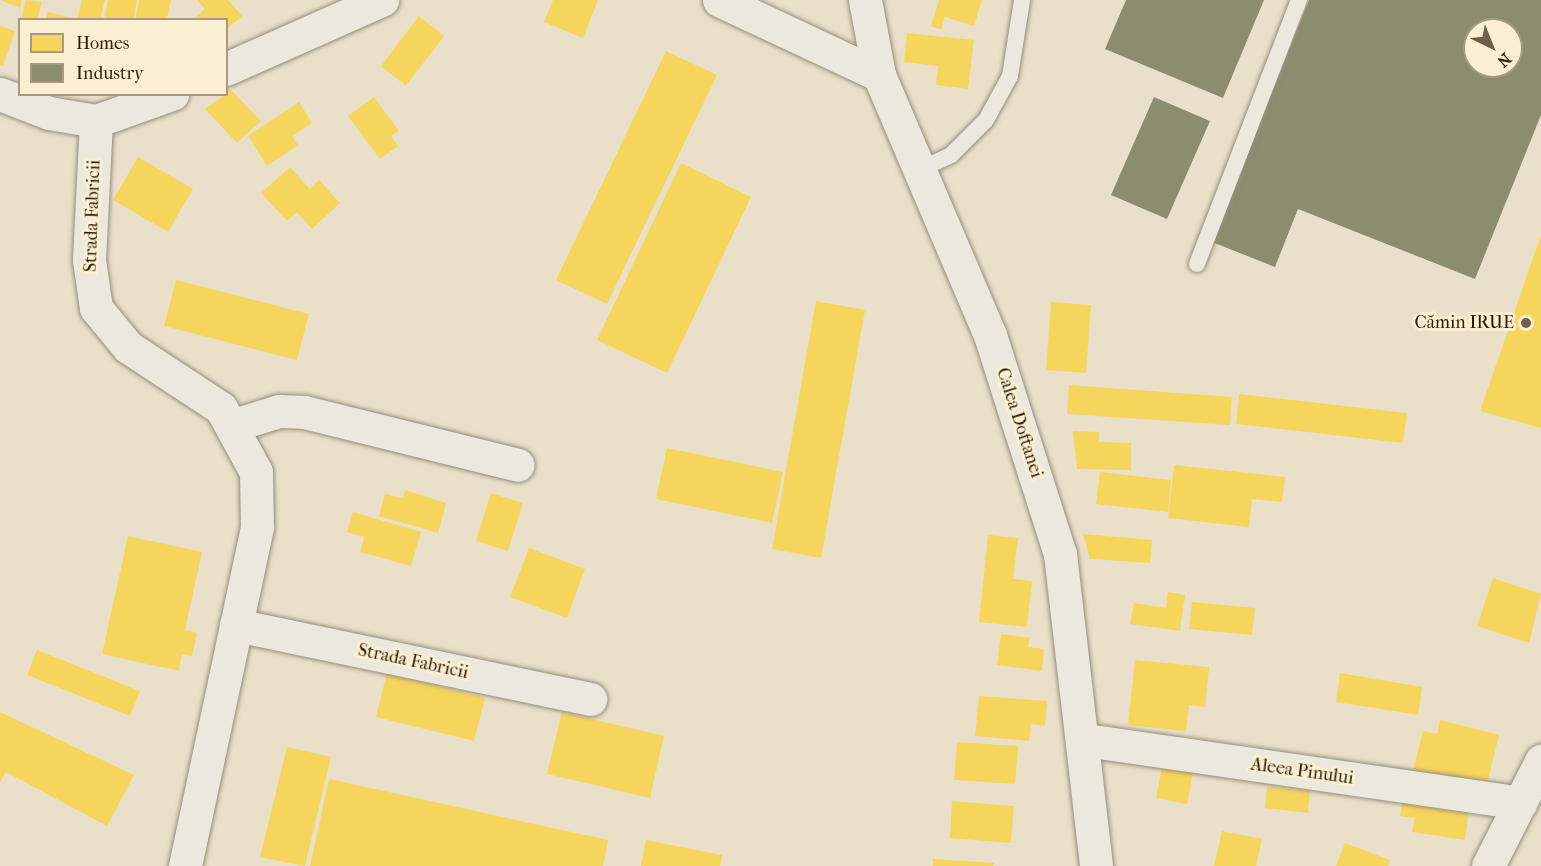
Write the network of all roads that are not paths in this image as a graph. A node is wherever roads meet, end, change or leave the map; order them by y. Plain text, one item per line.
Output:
1 (382, 0) edge
2 (719, 0) edge
3 (866, 0) edge
4 (1022, 0) edge
5 (1299, 0) edge
6 (228, 68) edge
7 (879, 75) junction
8 (0, 94) edge
9 (166, 96) edge
10 (96, 121) junction
11 (919, 170) junction
12 (1197, 264) dead end
13 (234, 425) junction
14 (518, 465) dead end
15 (236, 625) junction
16 (590, 699) dead end
17 (1085, 740) junction
18 (1541, 761) edge
19 (1520, 803) junction
20 (185, 866) edge
21 (1096, 866) edge
22 (1488, 866) edge

1 - 6 street
2 - 7 street
3 - 7 street, Calea Doftanei
4 - 11 lane
5 - 12 lane
7 - 11 street, Calea Doftanei
8 - 10 street
9 - 10 street
10 - 13 street, Strada Fabricii
11 - 17 street, Calea Doftanei
13 - 14 street
13 - 15 street, Strada Fabricii
15 - 16 street, Strada Fabricii
15 - 20 street, Strada Fabricii
17 - 19 street, Aleea Pinului
17 - 21 street, Calea Doftanei
18 - 19 street
19 - 22 street

